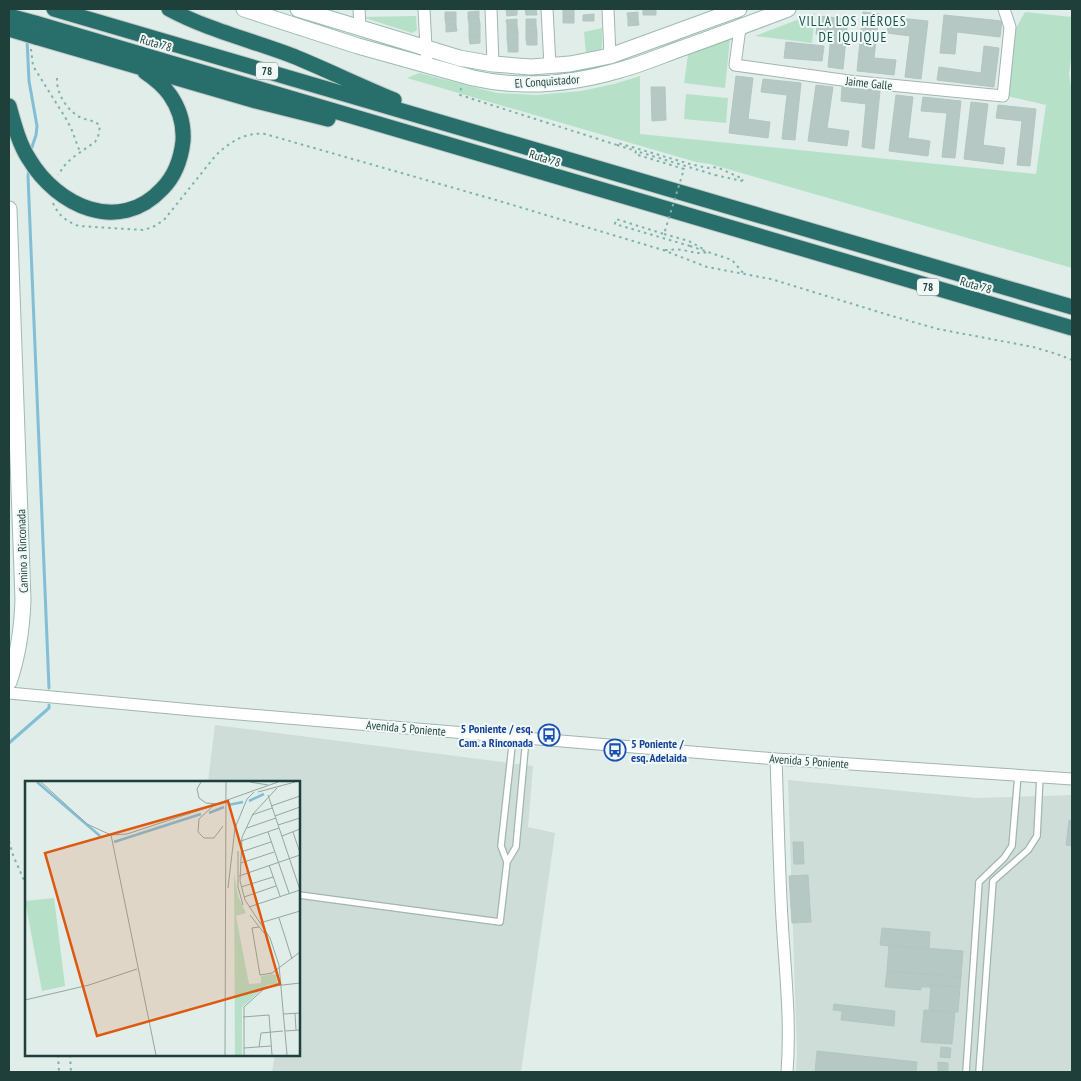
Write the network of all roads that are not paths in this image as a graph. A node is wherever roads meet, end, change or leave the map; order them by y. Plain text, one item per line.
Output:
1 (54, 9) edge
2 (168, 9) edge
3 (244, 9) edge
4 (301, 9) edge
5 (359, 9) edge
6 (424, 9) edge
7 (491, 9) edge
8 (547, 9) edge
9 (608, 9) edge
10 (739, 9) edge
11 (788, 9) edge
12 (1004, 9) edge
13 (720, 12) edge
14 (9, 16) edge
15 (360, 28) junction
16 (9, 29) edge
17 (733, 30) junction
18 (34, 36) junction
19 (426, 48) junction
20 (610, 56) junction
21 (493, 64) junction
22 (132, 65) junction
23 (426, 66) junction
24 (550, 66) junction
25 (9, 106) edge
26 (479, 134) junction
27 (434, 140) junction
28 (9, 209) edge
29 (1072, 308) edge
30 (1072, 328) edge
31 (9, 682) edge
32 (9, 693) edge
33 (513, 737) junction
34 (526, 738) junction
35 (776, 759) junction
36 (1018, 775) junction
37 (1040, 776) junction
38 (1072, 778) edge
39 (507, 862) junction
40 (300, 896) edge
41 (787, 1072) edge
42 (966, 1072) edge
43 (979, 1072) edge

1 - 26 highway, Ruta 78 / 78
2 - 26 highway
3 - 23 main road, El Conquistador
4 - 15 main road, El Conquistador
5 - 15 street
6 - 19 street
7 - 21 street
8 - 24 street
9 - 20 street
10 - 13 main road, El Conquistador
11 - 17 main road, El Conquistador
12 - 17 street, Jaime Galle
13 - 17 street
13 - 20 main road, El Conquistador
14 - 18 highway, Ruta 78 / 78, bridge
15 - 19 main road, El Conquistador
16 - 18 highway, bridge
17 - 23 main road, El Conquistador
18 - 22 highway
18 - 27 highway, Ruta 78 / 78
19 - 21 main road, El Conquistador
19 - 23 street
20 - 24 main road, El Conquistador
21 - 24 main road, El Conquistador
22 - 25 highway
22 - 27 highway
26 - 29 highway, Ruta 78 / 78
27 - 30 highway, Ruta 78 / 78
28 - 31 main road, Camino a Rinconada
32 - 33 street, Avenida 5 Poniente
33 - 34 street, Avenida 5 Poniente
33 - 39 lane
34 - 35 street, Avenida 5 Poniente
34 - 39 lane
35 - 36 street, Avenida 5 Poniente
35 - 41 street
36 - 37 street, Avenida 5 Poniente
36 - 42 lane
37 - 38 street, Avenida 5 Poniente
37 - 43 lane
39 - 40 lane

